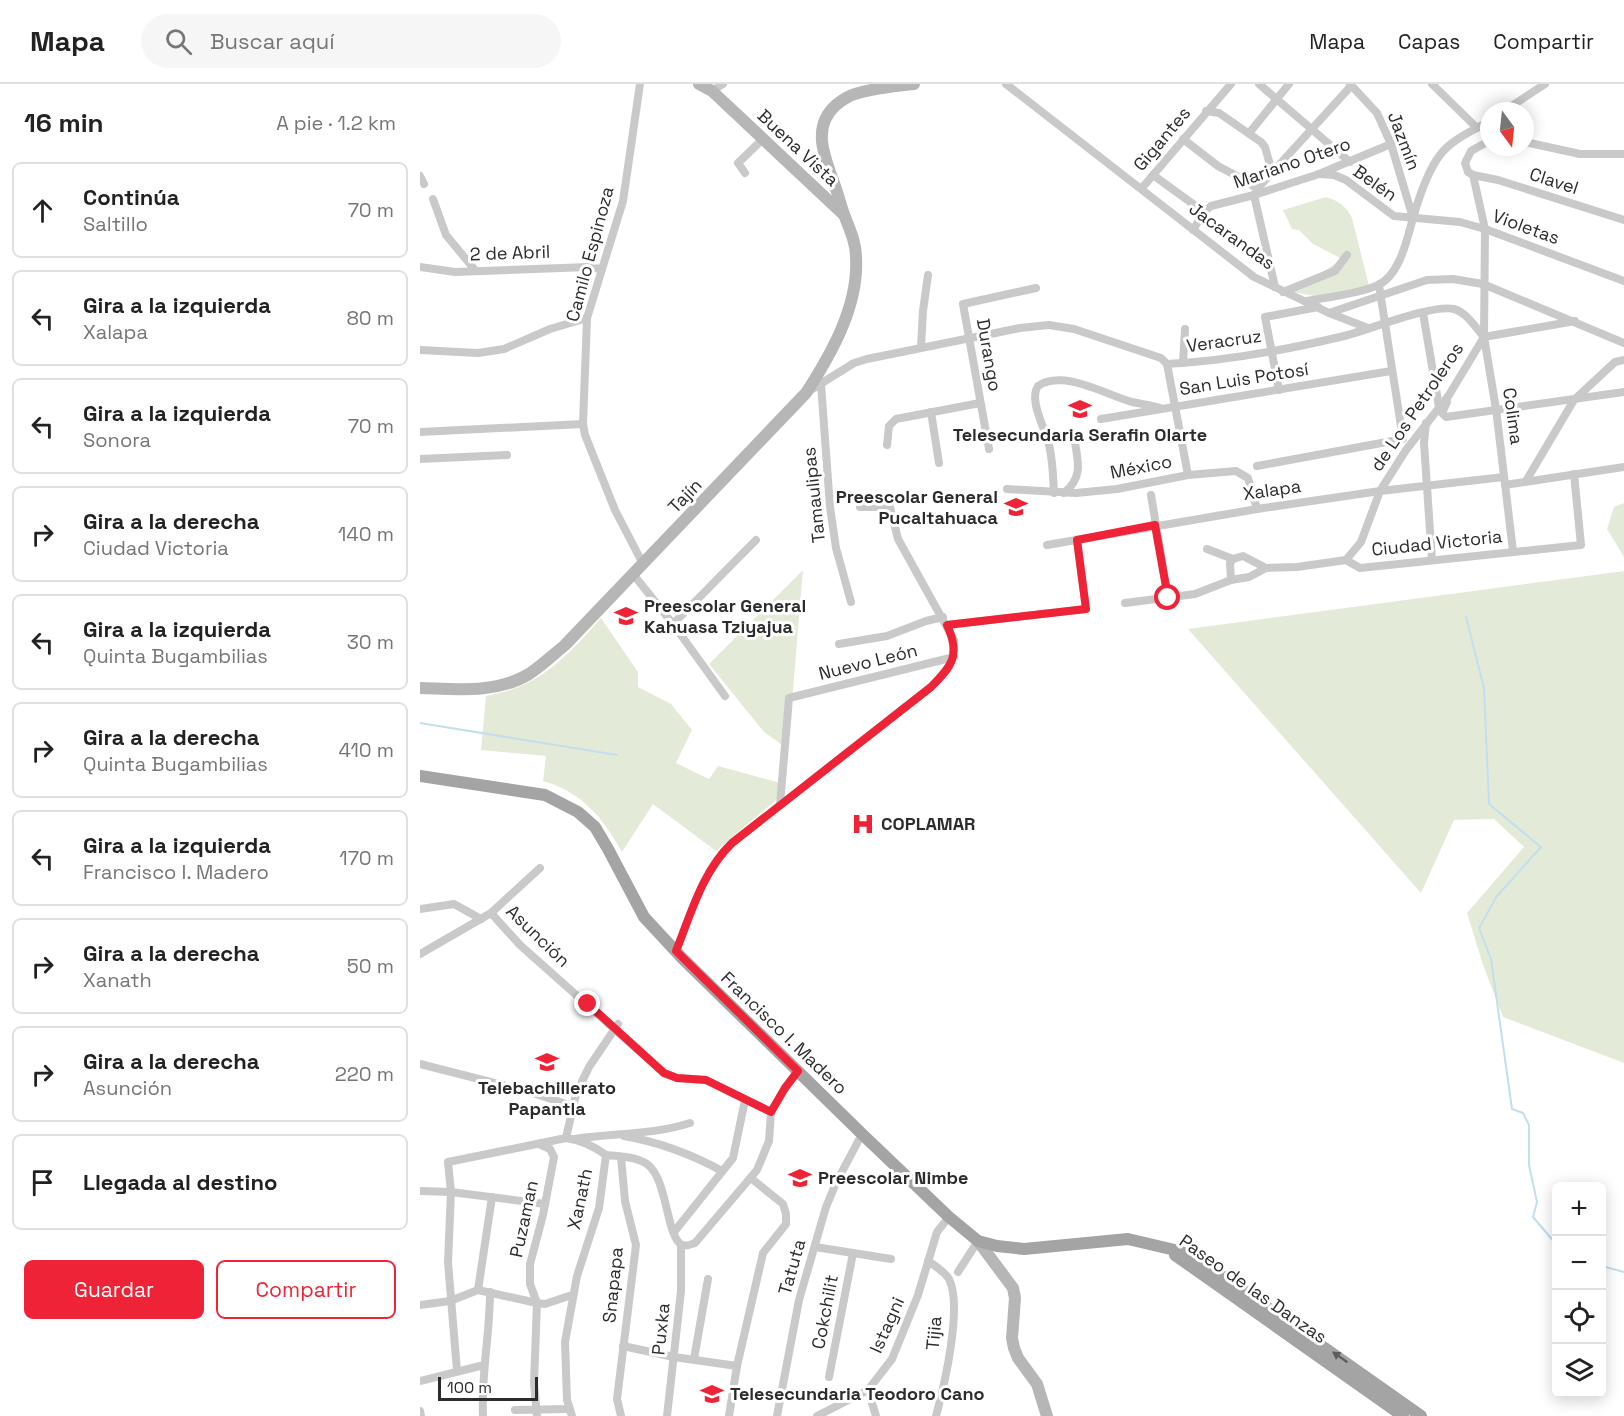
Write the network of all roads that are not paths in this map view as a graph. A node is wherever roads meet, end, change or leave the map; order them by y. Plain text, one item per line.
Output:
1 (640, 84) edge
2 (699, 84) edge
3 (723, 84) edge
4 (914, 84) edge
5 (1006, 84) edge
6 (1231, 84) edge
7 (1259, 84) edge
8 (1289, 84) edge
9 (1432, 84) edge
10 (1545, 84) edge
11 (1351, 85) edge
12 (712, 91) junction
13 (1276, 99) junction
14 (1518, 102) edge
15 (1206, 111) junction
16 (1480, 126) edge
17 (1311, 128) junction
18 (1477, 128) junction
19 (1250, 132) junction
20 (1183, 139) junction
21 (762, 140) junction
22 (1391, 144) junction
23 (1534, 144) edge
24 (1480, 146) edge
25 (1624, 154) edge
26 (1350, 162) junction
27 (1272, 172) junction
28 (745, 173) dead end
29 (1319, 174) junction
30 (1153, 175) junction
31 (1473, 175) junction
32 (1142, 188) junction
33 (1258, 192) junction
34 (433, 199) dead end
35 (1204, 212) junction
36 (845, 216) junction
37 (1413, 219) junction
38 (1624, 220) edge
39 (1485, 229) junction
40 (1193, 230) junction
41 (1347, 255) dead end
42 (420, 267) edge
43 (602, 269) junction
44 (475, 270) junction
45 (928, 275) dead end
46 (1624, 281) edge
47 (1483, 284) junction
48 (1379, 285) junction
49 (1036, 288) dead end
50 (1279, 290) junction
51 (1381, 296) junction
52 (1306, 301) junction
53 (1318, 307) junction
54 (1329, 313) junction
55 (1423, 313) junction
56 (587, 318) junction
57 (1575, 321) junction
58 (1385, 324) junction
59 (1369, 328) junction
60 (1185, 329) dead end
61 (1484, 337) junction
62 (970, 338) junction
63 (1624, 342) edge
64 (921, 347) junction
65 (420, 350) edge
66 (1272, 351) junction
67 (1624, 360) edge
68 (1183, 363) junction
69 (1167, 364) junction
70 (1391, 371) junction
71 (821, 384) junction
72 (1279, 390) junction
73 (1624, 392) edge
74 (806, 393) junction
75 (1449, 395) junction
76 (1574, 400) junction
77 (980, 403) junction
78 (1439, 406) junction
79 (1175, 407) junction
80 (1161, 408) junction
81 (1496, 409) junction
82 (931, 412) junction
83 (1101, 419) dead end
84 (1426, 423) junction
85 (583, 424) junction
86 (420, 432) edge
87 (1074, 436) dead end
88 (887, 445) dead end
89 (989, 449) dead end
90 (507, 455) dead end
91 (420, 459) edge
92 (939, 463) dead end
93 (1257, 466) dead end
94 (1624, 467) edge
95 (1574, 474) junction
96 (1188, 475) junction
97 (1505, 481) junction
98 (1526, 481) junction
99 (1427, 487) junction
100 (1007, 489) dead end
101 (1380, 491) junction
102 (1054, 493) junction
103 (1064, 493) junction
104 (1151, 495) dead end
105 (861, 507) dead end
106 (1257, 508) junction
107 (1155, 525) junction
108 (756, 540) dead end
109 (1077, 540) junction
110 (1047, 545) dead end
111 (1207, 549) dead end
112 (1513, 551) junction
113 (1233, 559) junction
114 (1346, 560) junction
115 (1432, 560) junction
116 (643, 564) junction
117 (1266, 568) junction
118 (633, 574) junction
119 (1231, 580) junction
120 (1168, 598) junction
121 (851, 602) dead end
122 (1125, 603) dead end
123 (945, 621) junction
124 (673, 624) junction
125 (839, 644) dead end
126 (954, 657) junction
127 (420, 688) edge
128 (725, 696) dead end
129 (420, 776) edge
130 (780, 805) junction
131 (540, 868) dead end
132 (420, 909) edge
133 (491, 914) junction
134 (481, 919) junction
135 (676, 951) junction
136 (420, 954) edge
137 (617, 1026) junction
138 (420, 1064) edge
139 (798, 1071) junction
140 (745, 1100) junction
141 (572, 1106) junction
142 (771, 1112) junction
143 (690, 1123) dead end
144 (862, 1134) junction
145 (616, 1135) junction
146 (570, 1138) junction
147 (539, 1144) junction
148 (606, 1155) junction
149 (621, 1157) junction
150 (722, 1171) junction
151 (752, 1179) junction
152 (420, 1191) edge
153 (451, 1192) junction
154 (492, 1197) junction
155 (545, 1204) junction
156 (949, 1217) junction
157 (674, 1232) junction
158 (978, 1241) junction
159 (681, 1245) junction
160 (815, 1247) junction
161 (1161, 1247) joint
162 (852, 1253) junction
163 (891, 1259) dead end
164 (928, 1261) junction
165 (958, 1272) dead end
166 (708, 1280) dead end
167 (478, 1290) junction
168 (490, 1292) junction
169 (572, 1295) junction
170 (450, 1301) junction
171 (537, 1303) junction
172 (420, 1305) edge
173 (623, 1346) junction
174 (674, 1357) junction
175 (694, 1359) junction
176 (484, 1365) junction
177 (737, 1366) junction
178 (457, 1371) junction
179 (1356, 1376) junction
180 (829, 1377) dead end
181 (420, 1381) edge
182 (868, 1390) junction
183 (515, 1410) dead end
184 (420, 1411) edge
185 (571, 1412) edge
186 (778, 1412) edge
187 (537, 1413) edge
188 (421, 1416) edge
189 (483, 1416) edge
190 (621, 1416) edge
191 (667, 1416) edge
192 (729, 1416) edge
193 (784, 1416) edge
194 (817, 1416) edge
195 (876, 1416) edge
196 (936, 1416) edge
197 (1047, 1416) edge
198 (1403, 1416) edge
199 (1421, 1416) edge

1 - 43 street, Camilo Espinoza
2 - 12 main road, Buena Vista
3 - 12 street
4 - 36 main road, Tajín
5 - 32 street, Jacarandas
6 - 15 street, Gigantes
7 - 13 street
8 - 13 street
9 - 18 street
10 - 14 street
11 - 17 street
11 - 22 street, Jazmín
12 - 21 main road, Buena Vista
13 - 17 street
13 - 19 street
15 - 19 street
15 - 20 street, Gigantes
16 - 18 street
17 - 26 street
17 - 27 street
18 - 37 street
19 - 27 street
20 - 30 street, Gigantes
20 - 33 street
21 - 28 street
21 - 36 main road, Buena Vista
22 - 26 street, Mariano Otero
22 - 37 street, Jazmín
23 - 25 street
24 - 31 street, Colima
26 - 29 street, Mariano Otero
27 - 33 street
29 - 33 street, Mariano Otero
29 - 37 street, Belén
30 - 32 street, Gigantes
30 - 35 street
31 - 38 street, Clavel
31 - 39 street, Colima
32 - 40 street, Jacarandas
33 - 35 street, Mariano Otero
33 - 50 street
34 - 44 street
35 - 40 street
36 - 74 main road, Tajín
37 - 39 street, Violetas
37 - 48 street
39 - 46 street, Violetas
39 - 47 street, Colima
40 - 50 street, Jacarandas
41 - 50 street
42 - 44 street, 2 de Abril
43 - 44 street, 2 de Abril
43 - 56 street, Camilo Espinoza
45 - 64 street
47 - 51 street
47 - 57 street
47 - 61 street, Colima
48 - 51 street
48 - 52 street
49 - 62 street, Durango
50 - 52 street, Jacarandas
51 - 54 street
51 - 58 street
52 - 53 street, Jacarandas
53 - 54 street, Jacarandas
53 - 66 street
54 - 59 street, Jacarandas
55 - 58 street, Veracruz
55 - 61 street, Veracruz
55 - 78 street
56 - 65 street
56 - 85 street, Camilo Espinoza
57 - 61 street
57 - 63 street
58 - 59 street, Veracruz
58 - 70 street
59 - 66 street, Veracruz
60 - 68 street
61 - 75 street, de Los Petroleros
61 - 81 street, Colima
62 - 64 street, Veracruz
62 - 69 street, Veracruz
62 - 77 street, Durango
64 - 71 street, Veracruz
66 - 68 street, Veracruz
66 - 72 street
67 - 76 street
68 - 69 street, Veracruz
69 - 79 street
70 - 72 street, San Luis Potosí
70 - 93 street
71 - 74 street, Veracruz
71 - 121 street, Tamaulipas
72 - 79 street, San Luis Potosí
73 - 76 street
74 - 116 main road, Tajín
75 - 78 street, de Los Petroleros
75 - 81 street
76 - 81 street
76 - 98 street
77 - 82 street
77 - 89 street, Durango
78 - 84 street, de Los Petroleros
79 - 80 street, San Luis Potosí
79 - 96 street
80 - 83 street, San Luis Potosí
80 - 102 street
81 - 97 street, Colima
82 - 88 street
82 - 92 street
84 - 99 street
84 - 101 street, de Los Petroleros
85 - 86 street
85 - 116 street, Camilo Espinoza
87 - 103 street
90 - 91 street
94 - 95 street, Xalapa
95 - 98 street, Xalapa
95 - 112 street, Ciudad Victoria
96 - 103 street, México
96 - 106 street, México
97 - 98 street, Xalapa
97 - 99 street, Xalapa
97 - 112 street, Colima
99 - 101 street, Xalapa
99 - 115 street
100 - 102 street, México
101 - 106 street, Xalapa
101 - 114 street, de Los Petroleros
102 - 103 street, México
104 - 107 street
105 - 123 street
106 - 107 street, Xalapa
107 - 109 street, Xalapa
107 - 120 street
108 - 124 street
109 - 110 street, Xalapa
109 - 123 street
111 - 113 street
112 - 115 street, Ciudad Victoria
113 - 117 street
113 - 119 street
114 - 115 street, Ciudad Victoria
114 - 117 street, Ciudad Victoria
116 - 118 main road, Tajín
117 - 119 street, Ciudad Victoria
118 - 124 street
118 - 127 main road, Tajín
119 - 120 street, Ciudad Victoria
120 - 122 street, Ciudad Victoria
123 - 125 street
123 - 126 street
124 - 128 street
126 - 130 street
126 - 130 street, Nuevo León
129 - 135 main road, Francisco I. Madero
130 - 135 street
131 - 133 street
132 - 134 street, Asunción
133 - 134 street
133 - 137 street, Asunción
134 - 136 street
135 - 139 main road, Francisco I. Madero
137 - 140 street, Asunción
137 - 141 street
138 - 141 street
139 - 142 street
139 - 144 main road, Francisco I. Madero
140 - 142 street, Asunción
140 - 150 street
141 - 146 street
142 - 151 street
143 - 145 street
144 - 156 main road, Francisco I. Madero
144 - 160 street, Tatuta
145 - 146 street
145 - 150 street
146 - 147 street
146 - 148 street
147 - 153 street
147 - 155 street, Puzaman
148 - 149 street, Xanath
148 - 169 street, Xanath
149 - 157 street, Xanath
149 - 173 street, Snapapa
150 - 157 street
151 - 159 street
151 - 177 street
152 - 153 street
153 - 154 street
153 - 170 street
154 - 155 street
154 - 167 street
155 - 171 street, Puzaman
156 - 158 main road, Francisco I. Madero
156 - 164 street, Istagni
157 - 159 street, Xanath
158 - 161 main road, Francisco I. Madero
158 - 165 street
158 - 197 main road
159 - 174 street, Puxka
160 - 162 street
160 - 186 street, Tatuta
161 - 179 main road, Paseo de las Danzas
162 - 163 street
162 - 180 street, Cokchilit
164 - 182 street, Istagni
164 - 196 street, Tijia
166 - 175 street
167 - 168 street
167 - 170 street
168 - 171 street
168 - 176 street
169 - 171 street
169 - 185 street, Xanath
170 - 172 street
170 - 178 street
171 - 187 street, Puzaman
173 - 174 street
173 - 190 street, Snapapa
174 - 175 street
174 - 191 street, Puxka
175 - 177 street
176 - 178 street
176 - 189 street
177 - 192 street
178 - 181 street
179 - 198 main road, Paseo de las Danzas
179 - 199 main road, Paseo de las Danzas
182 - 194 street, Istagni
182 - 195 street
183 - 187 street
184 - 188 street
185 - 187 street
186 - 193 street

